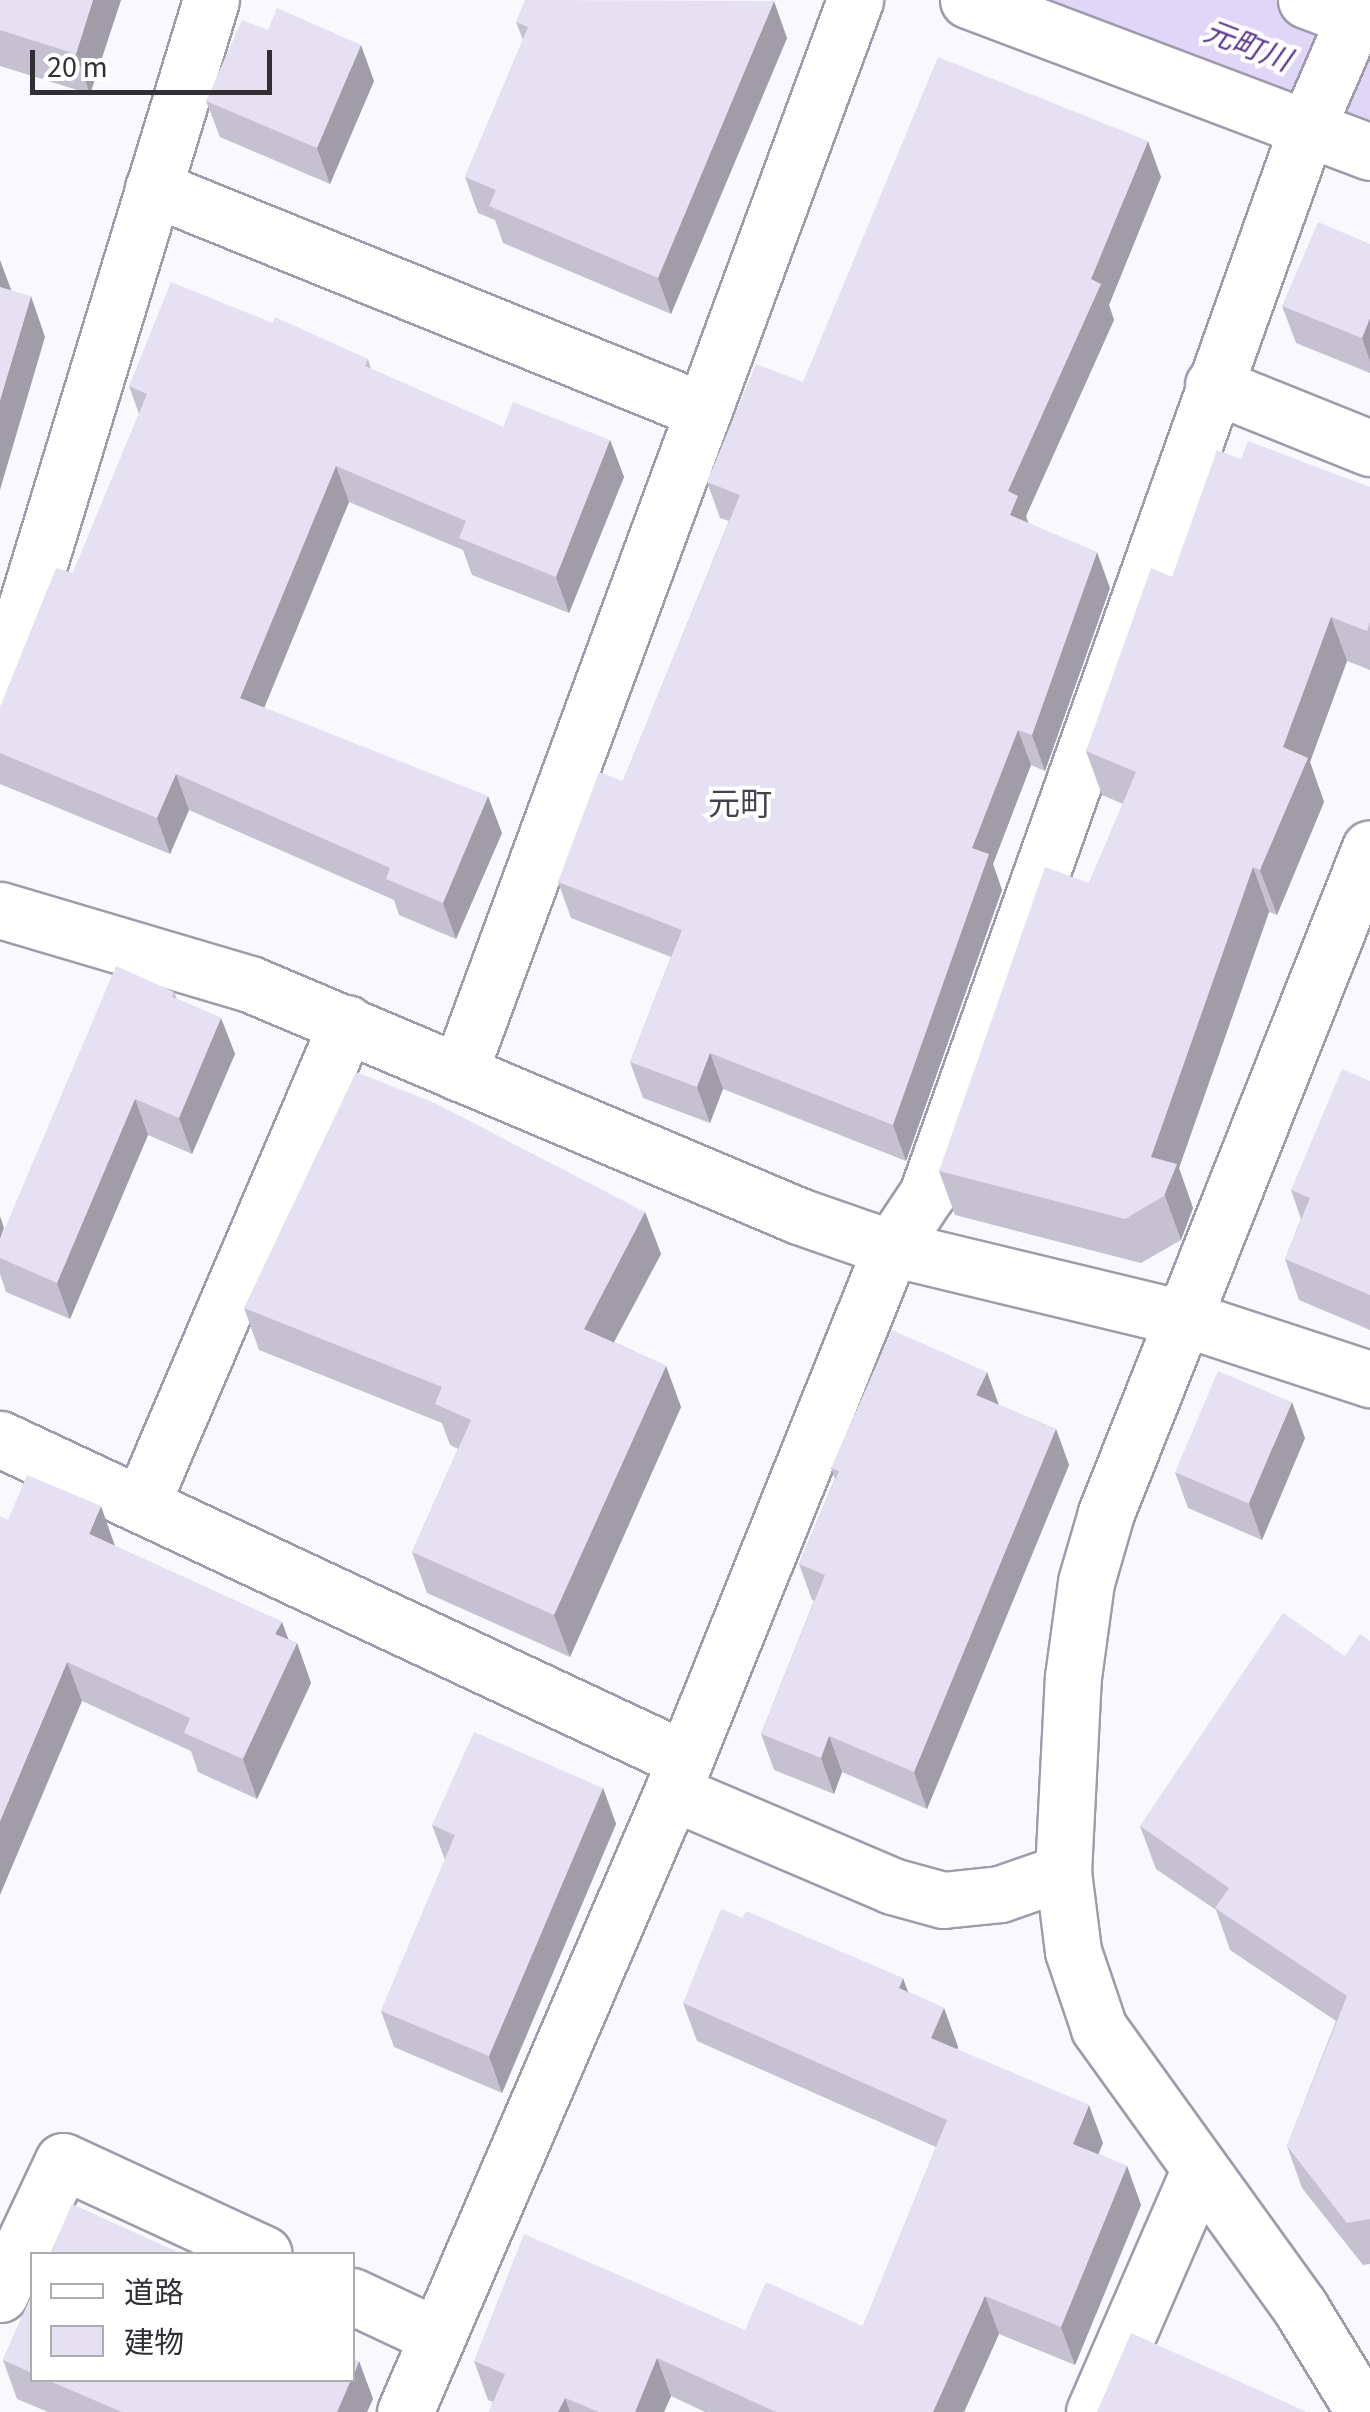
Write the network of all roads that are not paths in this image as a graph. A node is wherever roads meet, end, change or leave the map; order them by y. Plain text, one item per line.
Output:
1 (210, 0) edge
2 (855, 0) edge
3 (968, 0) edge
4 (1348, 10) edge
5 (1307, 128) junction
6 (1370, 152) edge
7 (153, 188) junction
8 (1213, 385) junction
9 (704, 411) junction
10 (1370, 448) edge
11 (0, 692) edge
12 (1370, 848) edge
13 (0, 910) edge
14 (347, 1023) junction
15 (459, 1073) junction
16 (891, 1248) junction
17 (1186, 1319) junction
18 (1370, 1379) edge
19 (0, 1439) edge
20 (141, 1506) junction
21 (678, 1776) junction
22 (1063, 1872) junction
23 (1198, 2171) junction
24 (260, 2252) edge
25 (0, 2294) edge
26 (355, 2297) edge
27 (438, 2336) junction
28 (405, 2412) edge
29 (1094, 2412) edge
30 (1364, 2412) edge

1 - 7 street
2 - 9 street
3 - 5 street
4 - 5 street
5 - 6 street
5 - 8 street
7 - 9 street
7 - 11 street
8 - 10 street
8 - 16 street
9 - 15 street
12 - 17 street
13 - 14 street
14 - 15 street
14 - 20 street
15 - 16 street
16 - 17 street
16 - 21 street
17 - 18 street
17 - 22 street
19 - 20 street
20 - 21 street
21 - 22 street
21 - 27 street
22 - 23 street
23 - 29 street
23 - 30 street
24 - 25 street
26 - 27 street
27 - 28 street

